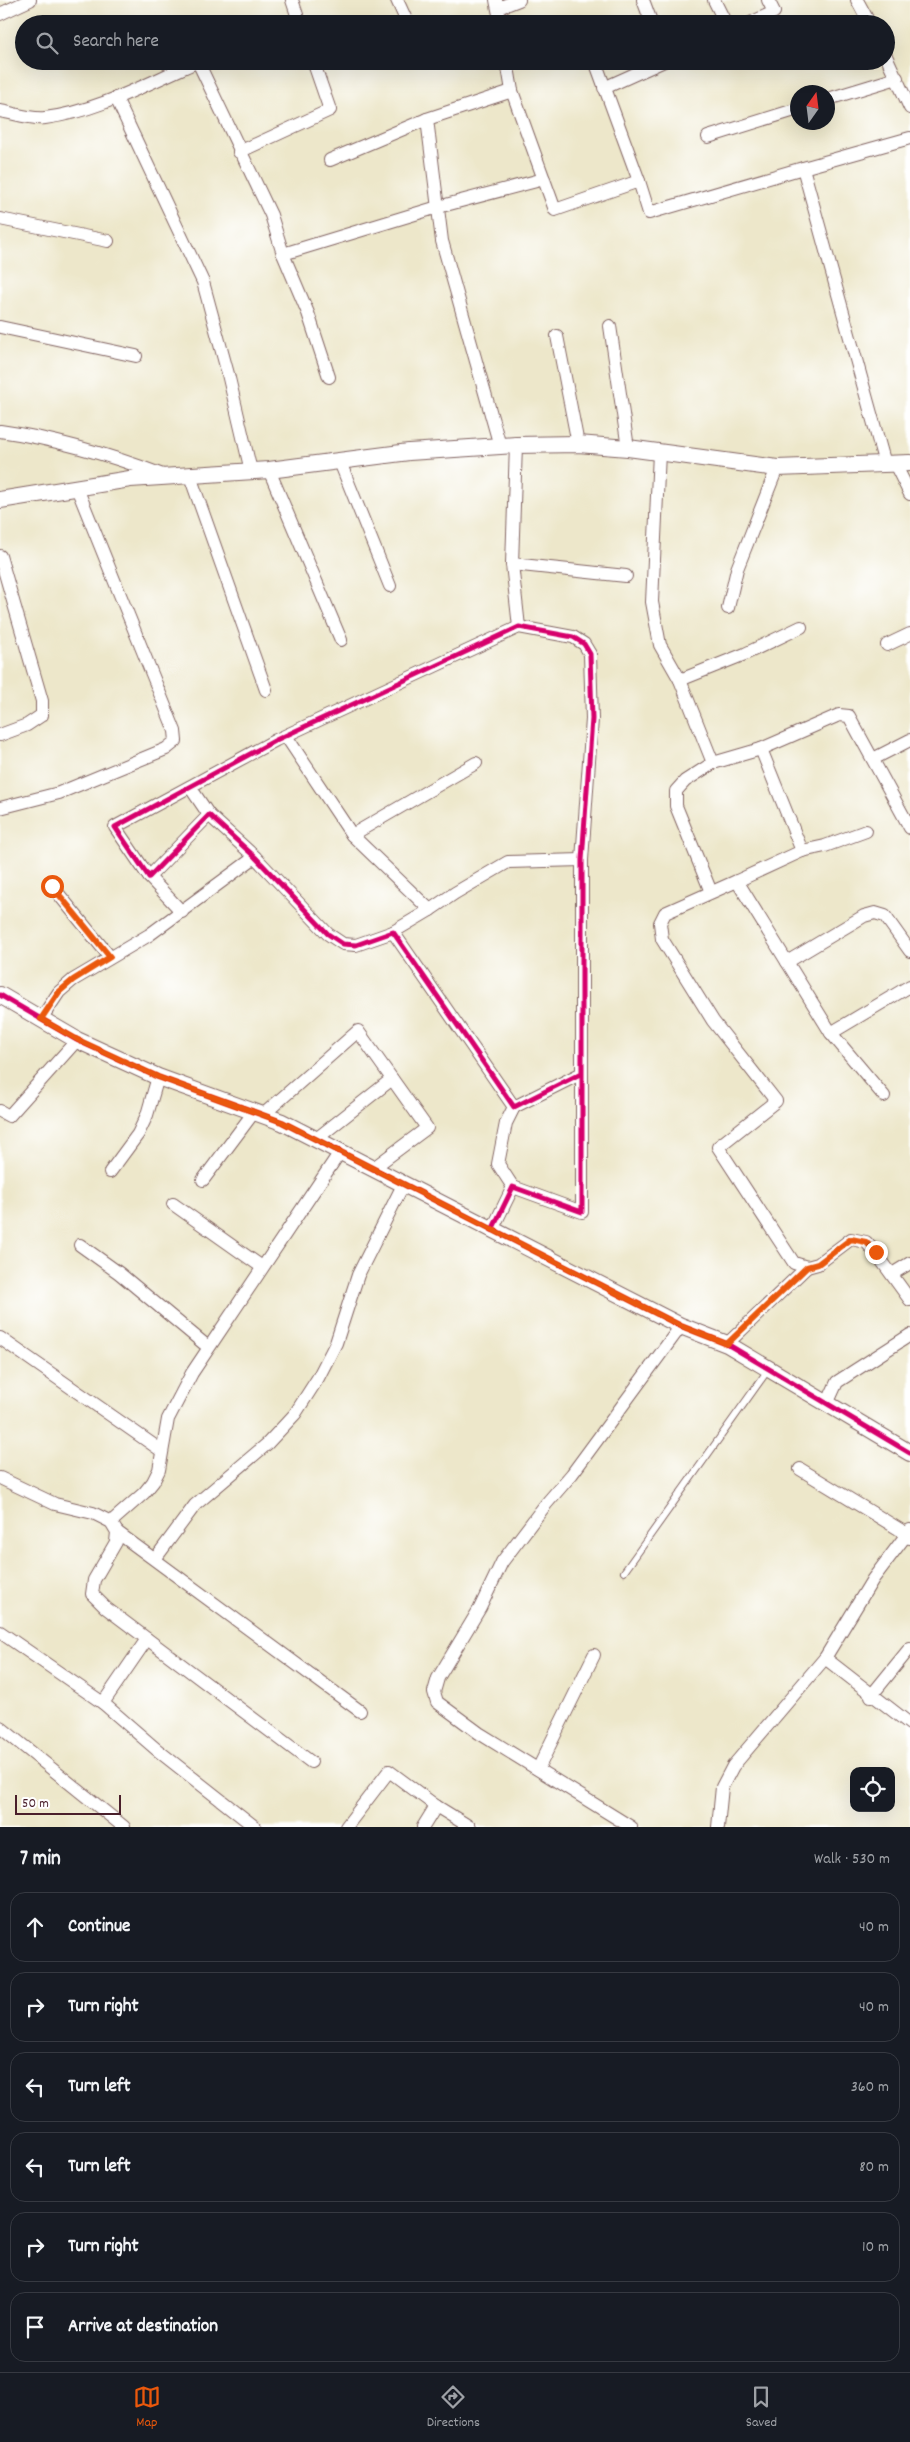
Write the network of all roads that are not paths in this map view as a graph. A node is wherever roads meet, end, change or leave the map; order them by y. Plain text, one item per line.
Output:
1 (30, 0) edge
2 (292, 0) edge
3 (397, 0) edge
4 (519, 0) edge
5 (643, 0) edge
6 (714, 0) edge
7 (768, 0) edge
8 (858, 0) edge
9 (497, 4) edge
10 (0, 14) edge
11 (297, 15) edge
12 (404, 15) edge
13 (649, 15) edge
14 (722, 15) edge
15 (768, 15) edge
16 (866, 15) edge
17 (181, 70) edge
18 (203, 70) edge
19 (316, 70) edge
20 (508, 70) edge
21 (598, 70) edge
22 (644, 70) edge
23 (893, 70) edge
24 (897, 78) junction
25 (604, 88) junction
26 (512, 91) junction
27 (835, 97) edge
28 (116, 98) junction
29 (910, 108) edge
30 (0, 111) edge
31 (790, 111) edge
32 (427, 119) junction
33 (708, 137) dead end
34 (910, 138) edge
35 (239, 152) junction
36 (330, 160) dead end
37 (803, 168) junction
38 (544, 179) junction
39 (639, 181) junction
40 (438, 207) junction
41 (0, 219) edge
42 (108, 241) dead end
43 (283, 254) junction
44 (610, 326) dead end
45 (0, 328) edge
46 (557, 336) dead end
47 (136, 356) dead end
48 (329, 377) dead end
49 (0, 431) edge
50 (578, 444) junction
51 (508, 445) junction
52 (628, 448) junction
53 (660, 452) junction
54 (340, 462) junction
55 (896, 464) edge
56 (777, 468) junction
57 (269, 470) junction
58 (251, 471) junction
59 (190, 476) junction
60 (168, 477) junction
61 (77, 488) junction
62 (910, 494) edge
63 (0, 500) edge
64 (0, 556) edge
65 (512, 564) junction
66 (626, 576) dead end
67 (390, 586) dead end
68 (728, 608) dead end
69 (519, 627) junction
70 (801, 627) dead end
71 (910, 634) edge
72 (341, 640) dead end
73 (887, 645) dead end
74 (680, 680) junction
75 (266, 690) dead end
76 (0, 735) edge
77 (286, 736) junction
78 (910, 740) edge
79 (761, 749) junction
80 (873, 759) junction
81 (476, 763) dead end
82 (713, 763) junction
83 (190, 787) junction
84 (0, 808) edge
85 (209, 815) junction
86 (910, 828) edge
87 (866, 831) dead end
88 (352, 835) junction
89 (802, 851) junction
90 (256, 857) junction
91 (582, 860) junction
92 (149, 877) junction
93 (737, 881) junction
94 (52, 886) dead end
95 (712, 892) junction
96 (430, 910) junction
97 (182, 912) junction
98 (393, 932) junction
99 (910, 950) edge
100 (110, 957) junction
101 (787, 962) junction
102 (910, 986) edge
103 (0, 995) edge
104 (41, 1019) junction
105 (831, 1033) junction
106 (78, 1040) junction
107 (582, 1073) junction
108 (158, 1077) junction
109 (392, 1079) junction
110 (884, 1096) dead end
111 (514, 1107) junction
112 (0, 1111) edge
113 (259, 1113) junction
114 (315, 1140) junction
115 (340, 1152) junction
116 (372, 1169) junction
117 (110, 1172) dead end
118 (202, 1180) dead end
119 (403, 1185) junction
120 (513, 1187) junction
121 (173, 1204) dead end
122 (492, 1230) junction
123 (80, 1245) dead end
124 (910, 1263) edge
125 (262, 1267) junction
126 (807, 1267) junction
127 (892, 1274) junction
128 (910, 1300) edge
129 (681, 1326) junction
130 (910, 1335) edge
131 (0, 1338) edge
132 (727, 1344) junction
133 (208, 1347) junction
134 (768, 1369) junction
135 (827, 1404) junction
136 (162, 1451) junction
137 (910, 1453) edge
138 (800, 1469) dead end
139 (0, 1478) edge
140 (114, 1527) junction
141 (909, 1534) edge
142 (155, 1559) junction
143 (624, 1572) dead end
144 (0, 1632) edge
145 (147, 1639) junction
146 (910, 1648) edge
147 (594, 1654) dead end
148 (825, 1658) junction
149 (871, 1696) junction
150 (103, 1703) junction
151 (360, 1711) dead end
152 (910, 1724) edge
153 (0, 1727) edge
154 (310, 1762) dead end
155 (538, 1769) junction
156 (436, 1806) junction
157 (119, 1825) edge
158 (623, 1825) edge
159 (255, 1827) edge
160 (346, 1827) edge
161 (424, 1827) edge
162 (470, 1827) edge
163 (718, 1827) edge

1 - 10 street
2 - 11 street
3 - 12 street
4 - 9 street
5 - 13 street
6 - 14 street
7 - 15 street
8 - 16 street
17 - 28 street
18 - 35 street
19 - 35 street
20 - 26 street
21 - 25 street
22 - 25 street
23 - 24 street
24 - 27 street
24 - 29 street
25 - 39 street
26 - 32 street
26 - 38 street
28 - 30 street
28 - 58 street
31 - 33 street
32 - 36 street
32 - 40 street
34 - 37 street
35 - 43 street
37 - 39 street
37 - 55 street
38 - 39 street
38 - 40 street
40 - 43 street
40 - 51 street
41 - 42 street
43 - 48 street
44 - 52 street
45 - 47 street
46 - 50 street
49 - 60 street
50 - 51 street
50 - 52 street
51 - 54 street
51 - 65 street
52 - 53 street
53 - 56 street
53 - 74 street
54 - 57 street
54 - 67 street
55 - 56 street
55 - 62 street
56 - 68 street
57 - 58 street
57 - 72 street
58 - 59 street
59 - 60 street
59 - 75 street
60 - 61 street
61 - 63 street
61 - 84 street
64 - 76 street
65 - 66 street
65 - 69 street
69 - 77 street
69 - 91 street
70 - 74 street
71 - 73 street
74 - 82 street
77 - 83 street
77 - 88 street
78 - 80 street
79 - 80 street
79 - 82 street
79 - 89 street
80 - 86 street
81 - 88 street
82 - 95 street
83 - 85 street
83 - 92 street
85 - 90 street
85 - 92 street
87 - 89 street
88 - 96 street
89 - 93 street
90 - 97 street
90 - 98 street
91 - 96 street
91 - 107 street
92 - 97 street
93 - 95 street
93 - 101 street
94 - 100 street
95 - 126 street
96 - 98 street
97 - 100 street
98 - 111 street
99 - 101 street
100 - 104 street
101 - 105 street
102 - 105 street
103 - 104 street
104 - 106 street
105 - 110 street
106 - 108 street
106 - 112 street
107 - 111 street
107 - 120 street
108 - 113 street
108 - 117 street
109 - 113 street
109 - 114 street
109 - 116 street
111 - 120 street
113 - 114 street
113 - 118 street
114 - 115 street
115 - 116 street
115 - 125 street
116 - 119 street
119 - 122 street
119 - 142 street
120 - 122 street
121 - 125 street
122 - 129 street
123 - 133 street
124 - 127 street
125 - 133 street
126 - 127 street
126 - 132 street
127 - 128 street
129 - 132 street
129 - 155 street
130 - 135 street
131 - 136 street
132 - 134 street
133 - 136 street
134 - 135 street
134 - 143 lane
135 - 137 street
136 - 140 street
138 - 141 street
139 - 140 street
140 - 142 street
140 - 145 street
141 - 148 street
142 - 151 street
144 - 150 street
145 - 150 street
145 - 154 street
146 - 149 street
147 - 155 street
148 - 149 street
148 - 163 street
149 - 152 street
150 - 159 street
153 - 157 street
155 - 158 street
156 - 160 street
156 - 161 street
156 - 162 street

